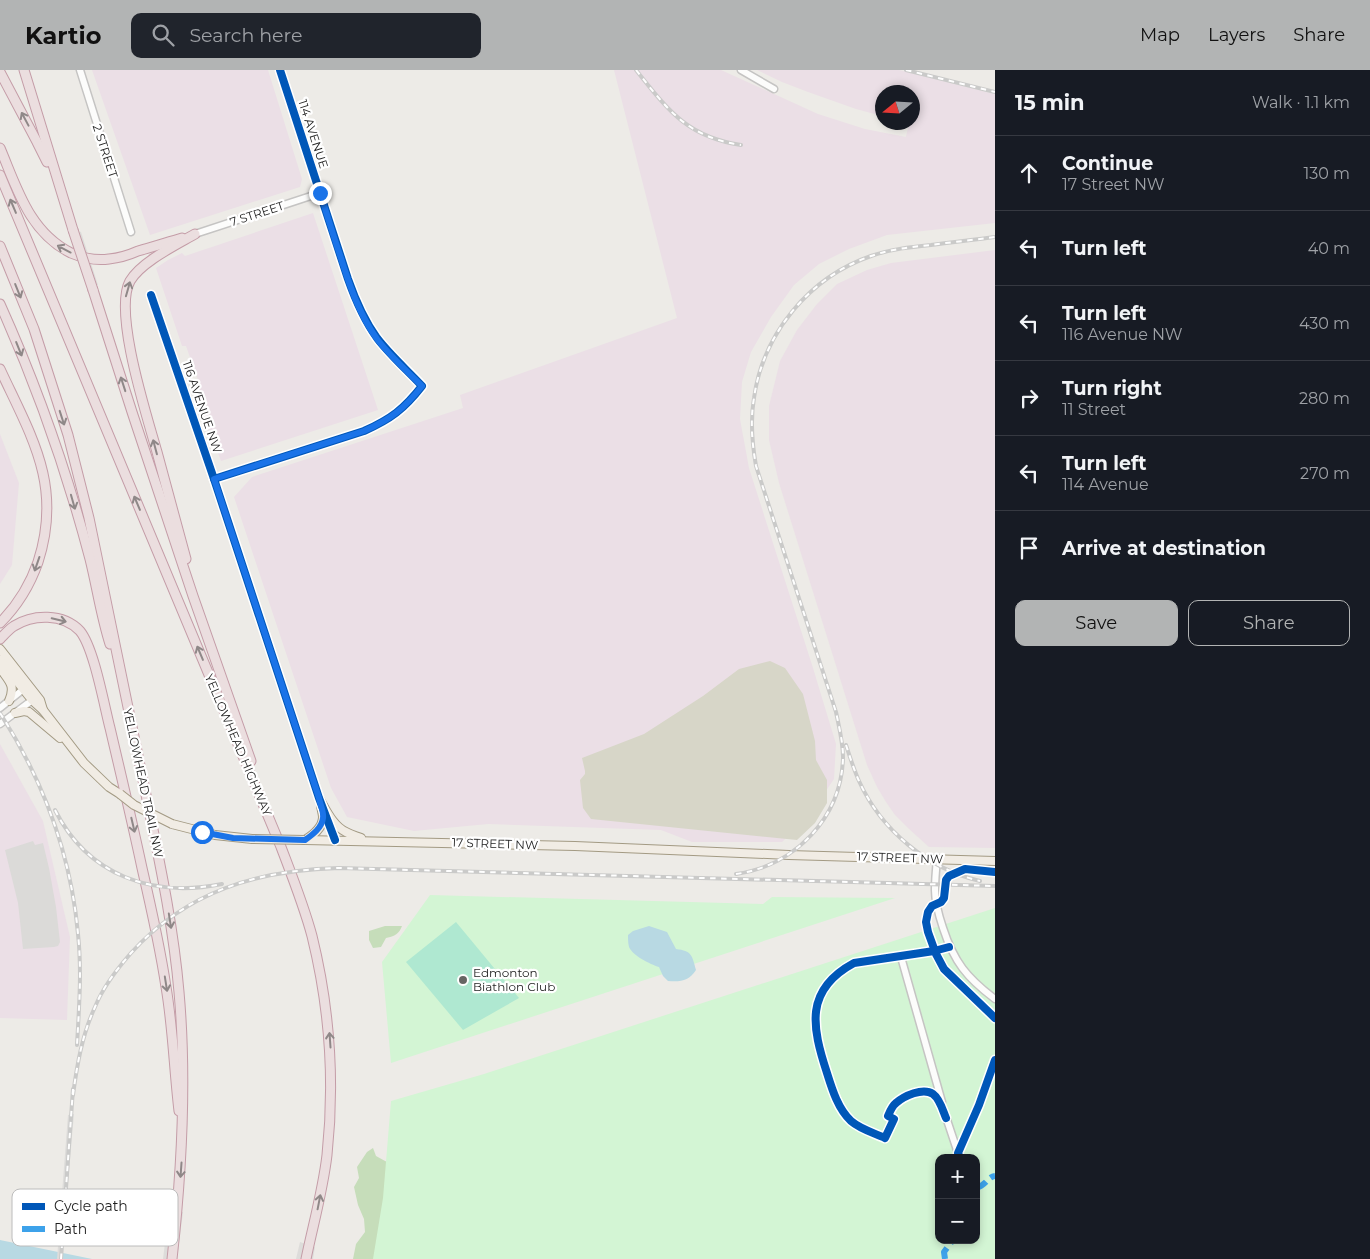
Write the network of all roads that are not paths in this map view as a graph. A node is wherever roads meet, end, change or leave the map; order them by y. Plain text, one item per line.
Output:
1 (24, 70) edge
2 (80, 70) edge
3 (280, 70) edge
4 (741, 70) edge
5 (0, 72) edge
6 (774, 89) dead end
7 (0, 148) edge
8 (0, 175) edge
9 (320, 193) junction
10 (61, 194) junction
11 (131, 232) dead end
12 (195, 234) junction
13 (0, 246) edge
14 (152, 295) dead end
15 (0, 304) edge
16 (0, 369) edge
17 (214, 479) junction
18 (193, 596) junction
19 (0, 623) edge
20 (0, 640) edge
21 (0, 649) edge
22 (0, 660) edge
23 (0, 668) edge
24 (26, 687) junction
25 (126, 697) junction
26 (35, 698) junction
27 (9, 701) junction
28 (0, 708) edge
29 (15, 713) junction
30 (0, 724) edge
31 (71, 746) junction
32 (319, 798) junction
33 (273, 828) junction
34 (305, 840) junction
35 (335, 840) junction
36 (369, 840) junction
37 (937, 859) junction
38 (995, 861) edge
39 (949, 947) junction
40 (900, 957) junction
41 (995, 999) edge
42 (946, 1118) junction
43 (182, 1145) junction
44 (958, 1153) dead end
45 (178, 1210) edge
46 (174, 1246) edge
47 (307, 1254) edge
48 (172, 1259) edge

1 - 10 highway
2 - 11 street, 2 STREET
3 - 9 street, 114 AVENUE
4 - 6 street
10 -> 5 highway
12 -> 7 highway
33 -> 8 highway, YELLOWHEAD HIGHWAY
9 - 12 street, 7 STREET
9 - 17 street, 114 AVENUE
18 -> 10 highway, bridge
18 -> 12 highway
13 -> 25 highway, YELLOWHEAD TRAIL NW
14 - 17 street, 116 AVENUE NW
15 -> 25 highway
16 -> 19 highway
17 - 32 street, 116 AVENUE NW
18 - 33 highway
20 -> 43 highway
21 - 24 main road
22 - 24 main road
23 - 27 main road
24 - 26 main road, 17 STREET NW
24 - 27 street
25 -> 43 highway, YELLOWHEAD TRAIL NW
26 - 29 street
26 - 31 main road, 17 STREET NW
27 - 28 street
29 - 30 street
29 - 31 main road
31 - 34 main road, 17 STREET NW, bridge
32 - 34 main road
32 - 35 street, 116 AVENUE NW
32 - 36 main road
47 -> 33 highway, YELLOWHEAD HIGHWAY
34 - 35 main road, 17 STREET NW
35 - 36 main road, 17 STREET NW
36 - 37 main road, 17 STREET NW
37 - 38 main road, 17 STREET NW
37 - 39 street
39 - 40 street
39 - 41 street
40 - 42 street
40 - 42 street
42 - 44 street
43 -> 45 highway, YELLOWHEAD TRAIL NW
46 -> 48 highway, YELLOWHEAD TRAIL NW

